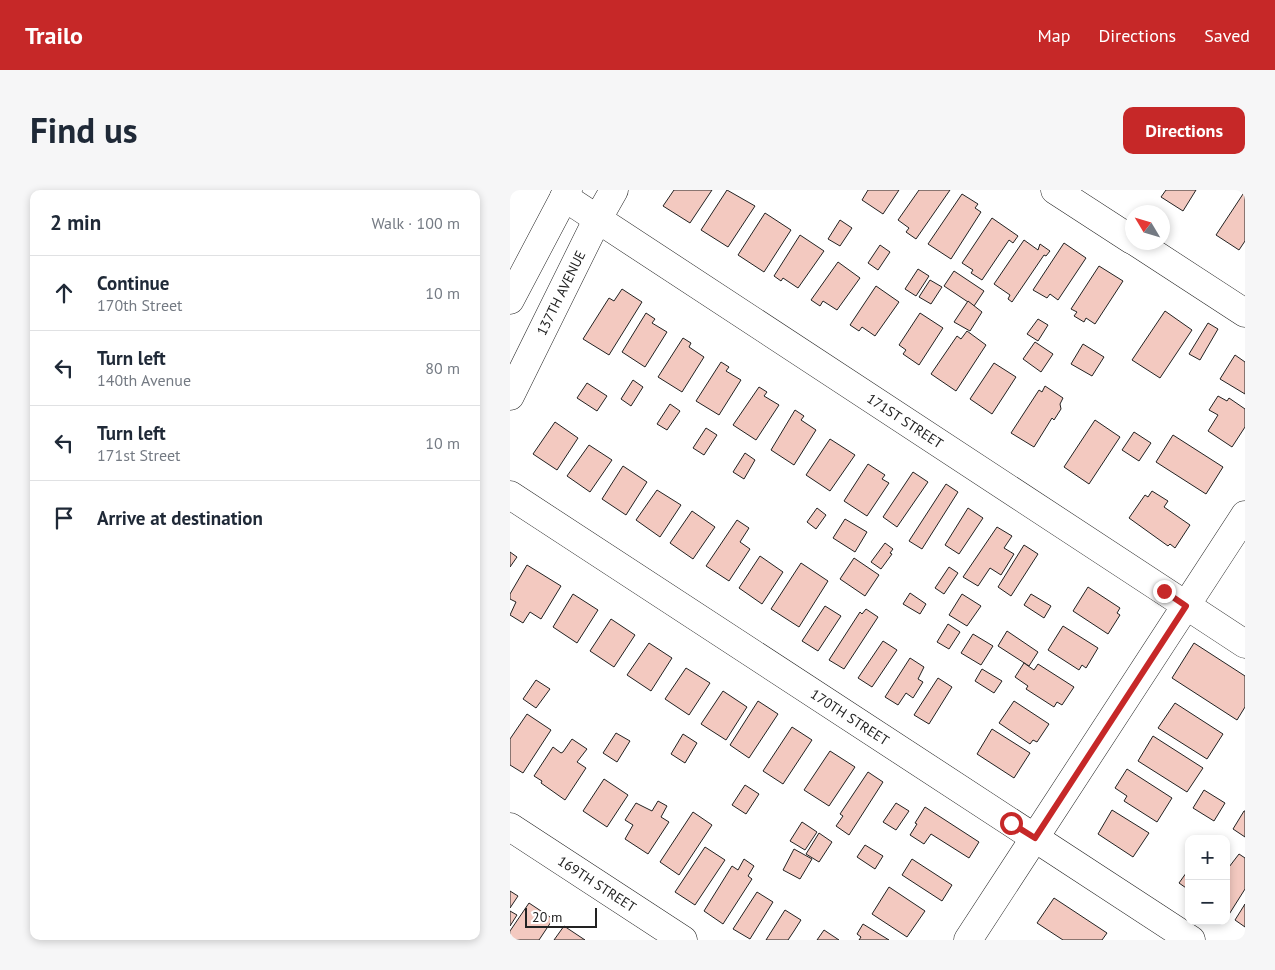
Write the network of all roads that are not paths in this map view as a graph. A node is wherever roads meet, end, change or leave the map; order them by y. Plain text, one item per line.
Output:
1 (614, 190) edge
2 (1055, 190) edge
3 (566, 194) edge
4 (597, 220) junction
5 (1125, 235) edge
6 (1148, 250) edge
7 (519, 257) edge
8 (510, 300) edge
9 (1245, 313) edge
10 (510, 396) edge
11 (510, 495) edge
12 (1245, 516) edge
13 (1186, 606) junction
14 (1245, 644) edge
15 (510, 827) edge
16 (1035, 838) junction
17 (683, 940) edge
18 (968, 940) edge
19 (1191, 940) edge

1 - 4 street, 137TH AVENUE
2 - 5 street
3 - 4 street, 171ST STREET
3 - 7 street
4 - 10 street, 137TH AVENUE
4 - 13 street, 171ST STREET
6 - 9 street
7 - 8 street
11 - 16 street, 170TH STREET
12 - 13 street
13 - 14 street, 171ST STREET
13 - 16 street
15 - 17 street, 169TH STREET
16 - 18 street
16 - 19 street, 170TH STREET

